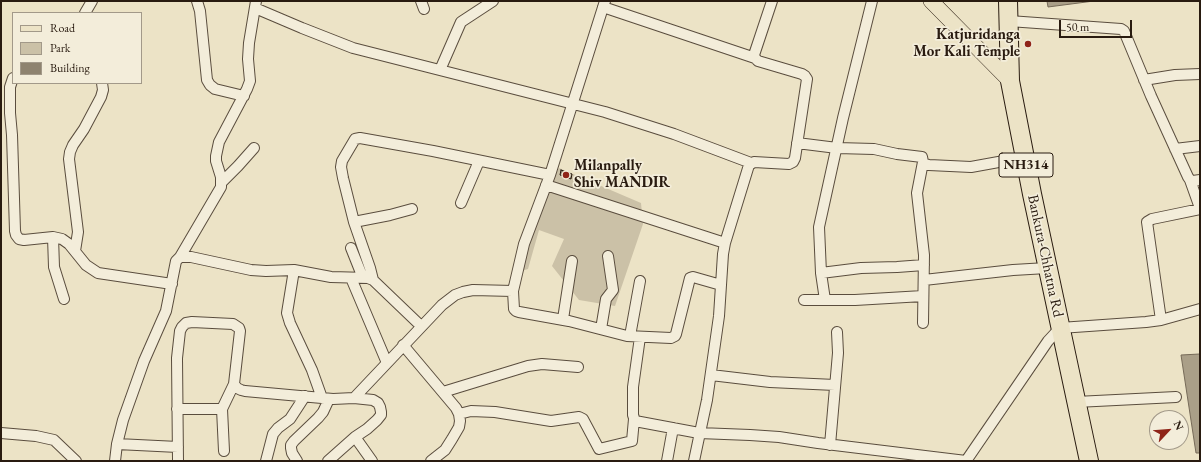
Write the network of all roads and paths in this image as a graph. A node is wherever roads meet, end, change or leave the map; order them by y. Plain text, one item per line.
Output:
1 (92, 1) edge
2 (197, 1) edge
3 (494, 1) edge
4 (772, 1) edge
5 (872, 1) edge
6 (930, 1) edge
7 (1008, 1) edge
8 (604, 4) edge
9 (255, 5) edge
10 (86, 12) edge
11 (1009, 21) junction
12 (755, 58) junction
13 (440, 70) junction
14 (1200, 74) edge
15 (1144, 80) junction
16 (12, 81) edge
17 (1010, 81) junction
18 (102, 84) edge
19 (244, 96) junction
20 (572, 103) junction
21 (5, 113) edge
22 (797, 143) junction
23 (1200, 146) edge
24 (254, 148) dead end
25 (837, 148) junction
26 (1175, 149) junction
27 (1025, 159) junction
28 (479, 161) junction
29 (751, 163) junction
30 (923, 164) junction
31 (548, 180) junction
32 (1195, 180) edge
33 (222, 182) junction
34 (461, 203) dead end
35 (1200, 208) edge
36 (412, 209) dead end
37 (354, 222) junction
38 (53, 237) junction
39 (726, 242) junction
40 (351, 248) dead end
41 (75, 251) junction
42 (608, 256) dead end
43 (180, 257) junction
44 (572, 260) dead end
45 (924, 265) junction
46 (1047, 268) junction
47 (294, 270) junction
48 (821, 273) junction
49 (351, 278) junction
50 (368, 279) junction
51 (924, 280) junction
52 (640, 281) dead end
53 (172, 284) junction
54 (721, 285) junction
55 (513, 291) junction
56 (923, 296) junction
57 (64, 299) dead end
58 (804, 300) dead end
59 (826, 300) junction
60 (1200, 309) edge
61 (562, 319) junction
62 (1161, 320) junction
63 (923, 323) dead end
64 (421, 326) junction
65 (1060, 328) junction
66 (601, 329) junction
67 (837, 332) dead end
68 (635, 336) junction
69 (403, 345) junction
70 (387, 362) junction
71 (578, 367) dead end
72 (711, 375) junction
73 (234, 384) junction
74 (835, 385) junction
75 (443, 392) junction
76 (305, 396) junction
77 (1176, 397) dead end
78 (325, 398) junction
79 (354, 398) junction
80 (1076, 402) junction
81 (177, 409) junction
82 (222, 409) junction
83 (459, 414) junction
84 (634, 419) junction
85 (673, 428) junction
86 (1, 433) edge
87 (700, 433) junction
88 (355, 438) junction
89 (117, 444) junction
90 (830, 445) junction
91 (178, 447) junction
92 (224, 451) dead end
93 (76, 461) edge
94 (115, 461) edge
95 (178, 461) edge
96 (266, 461) edge
97 (297, 461) edge
98 (328, 461) edge
99 (372, 461) edge
100 (431, 461) edge
101 (667, 461) edge
102 (694, 461) edge
103 (966, 461) edge
104 (1089, 461) edge

1 - 10 street
2 - 19 street
3 - 13 street
4 - 12 street
5 - 25 street
6 - 17 main road
7 - 11 highway, Bankura-Chhatna Rd / NH314
8 - 12 street
8 - 20 street
9 - 13 street
9 - 19 street
11 - 15 street
11 - 17 highway, Bankura-Chhatna Rd / NH314
12 - 22 street
13 - 20 street
14 - 15 street
15 - 26 street
16 - 21 street
17 - 27 highway, Bankura-Chhatna Rd / NH314
18 - 41 street
19 - 33 street
20 - 29 street
20 - 31 street
21 - 38 street
22 - 25 street
22 - 29 street
23 - 26 street
24 - 33 street
25 - 30 street
25 - 48 street
26 - 32 street
27 - 30 street
27 - 46 highway, Bankura-Chhatna Rd / NH314
28 - 31 street
28 - 34 street
28 - 37 street
29 - 39 street
30 - 45 street
31 - 39 street
31 - 55 street
32 - 35 street
33 - 43 street
35 - 62 street
36 - 37 street
37 - 50 street
38 - 41 street
38 - 57 street
39 - 54 street
40 - 50 street
41 - 53 street
42 - 66 street
43 - 47 street
43 - 53 street
44 - 61 street
45 - 48 street
45 - 51 street
46 - 51 street
46 - 65 highway, Bankura-Chhatna Rd / NH314
47 - 49 street
47 - 78 street
48 - 59 street
49 - 50 street
49 - 70 street
50 - 64 street
51 - 56 street
52 - 68 street
53 - 89 street
54 - 68 street
54 - 72 street
55 - 61 street
55 - 64 street
56 - 59 street
56 - 63 street
58 - 59 street
60 - 62 street
61 - 66 street
62 - 65 street
64 - 69 street
65 - 80 highway, Bankura-Chhatna Rd / NH314
65 - 103 street
66 - 68 street
67 - 74 street
68 - 84 street
69 - 70 street
69 - 75 street
70 - 79 street
71 - 75 street
72 - 74 street
72 - 87 street
73 - 76 street
73 - 81 street
73 - 82 street
74 - 90 street
75 - 83 street
76 - 78 street
76 - 96 street
77 - 80 street
78 - 79 street
78 - 97 street
79 - 88 street
80 - 104 highway, Bankura-Chhatna Rd / NH314
81 - 82 street
81 - 91 street
82 - 92 street
83 - 84 street
83 - 100 street
84 - 85 street
85 - 87 street
85 - 101 street
86 - 93 street
87 - 90 street
87 - 102 street
88 - 98 street
88 - 99 street
89 - 91 street
89 - 94 street
90 - 103 street
91 - 95 street

